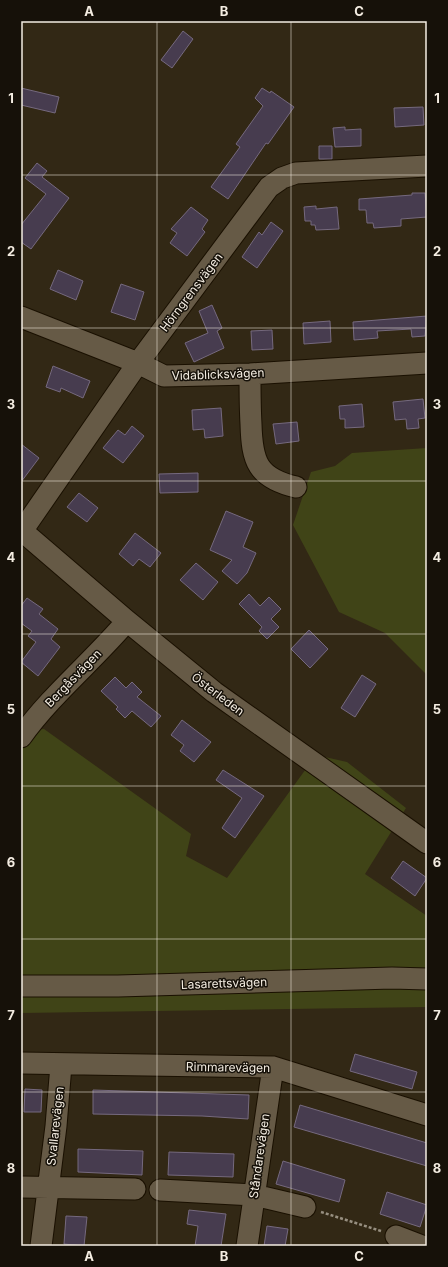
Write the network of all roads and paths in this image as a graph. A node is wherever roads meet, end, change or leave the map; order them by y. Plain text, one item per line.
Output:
1 (427, 166) edge
2 (21, 317) edge
3 (138, 363) junction
4 (427, 363) edge
5 (250, 374) junction
6 (296, 487) dead end
7 (22, 531) edge
8 (127, 621) junction
9 (25, 724) edge
10 (427, 843) edge
11 (427, 980) edge
12 (21, 986) edge
13 (21, 1063) edge
14 (61, 1065) junction
15 (273, 1066) junction
16 (427, 1115) edge
17 (21, 1187) edge
18 (48, 1188) junction
19 (135, 1189) dead end
20 (160, 1190) dead end
21 (254, 1195) junction
22 (306, 1207) joint
23 (396, 1236) joint
24 (42, 1246) edge
25 (247, 1246) edge
26 (422, 1246) edge

1 - 3 street, Hörngrensvägen
2 - 3 street, Vidablicksvägen
3 - 5 street, Vidablicksvägen
3 - 7 street, Hörngrensvägen
4 - 5 street, Vidablicksvägen
5 - 6 street
7 - 8 street, Österleden
8 - 9 street, Bergåsvägen
8 - 10 street, Österleden
11 - 12 street, Lasarettsvägen
13 - 14 street, Rimmarevägen
14 - 15 street, Rimmarevägen
14 - 18 street, Svallarevägen
15 - 16 street, Rimmarevägen
15 - 21 street, Ståndarevägen
17 - 18 street
18 - 19 street
18 - 24 street, Svallarevägen
20 - 21 street
21 - 22 street
21 - 25 street, Ståndarevägen
22 - 23 path
23 - 26 street

